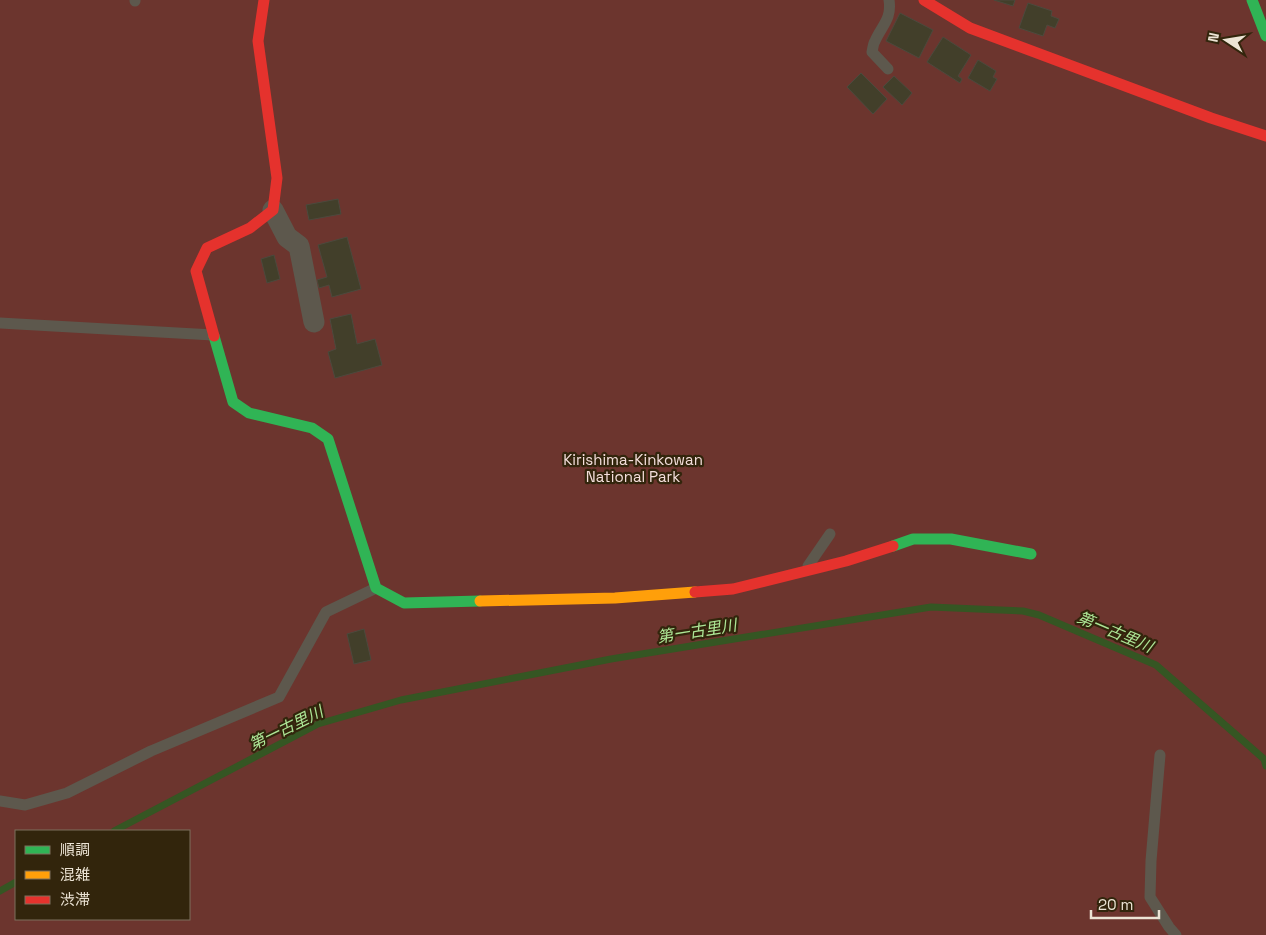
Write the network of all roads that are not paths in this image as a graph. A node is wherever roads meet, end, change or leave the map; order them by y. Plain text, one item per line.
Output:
1 (264, 0) edge
2 (890, 0) edge
3 (924, 0) edge
4 (1252, 0) edge
5 (1266, 36) edge
6 (888, 69) dead end
7 (1266, 136) edge
8 (273, 210) junction
9 (314, 322) dead end
10 (0, 323) edge
11 (215, 335) junction
12 (830, 534) dead end
13 (1031, 554) dead end
14 (804, 572) junction
15 (376, 588) junction
16 (1160, 755) dead end
17 (0, 801) edge
18 (1176, 935) edge

1 - 8 main road
2 - 6 lane
3 - 7 main road
4 - 5 main road
8 - 9 street
8 - 11 main road
10 - 11 lane
11 - 15 main road
12 - 14 lane
13 - 14 main road
14 - 15 main road
15 - 17 lane
16 - 18 lane

